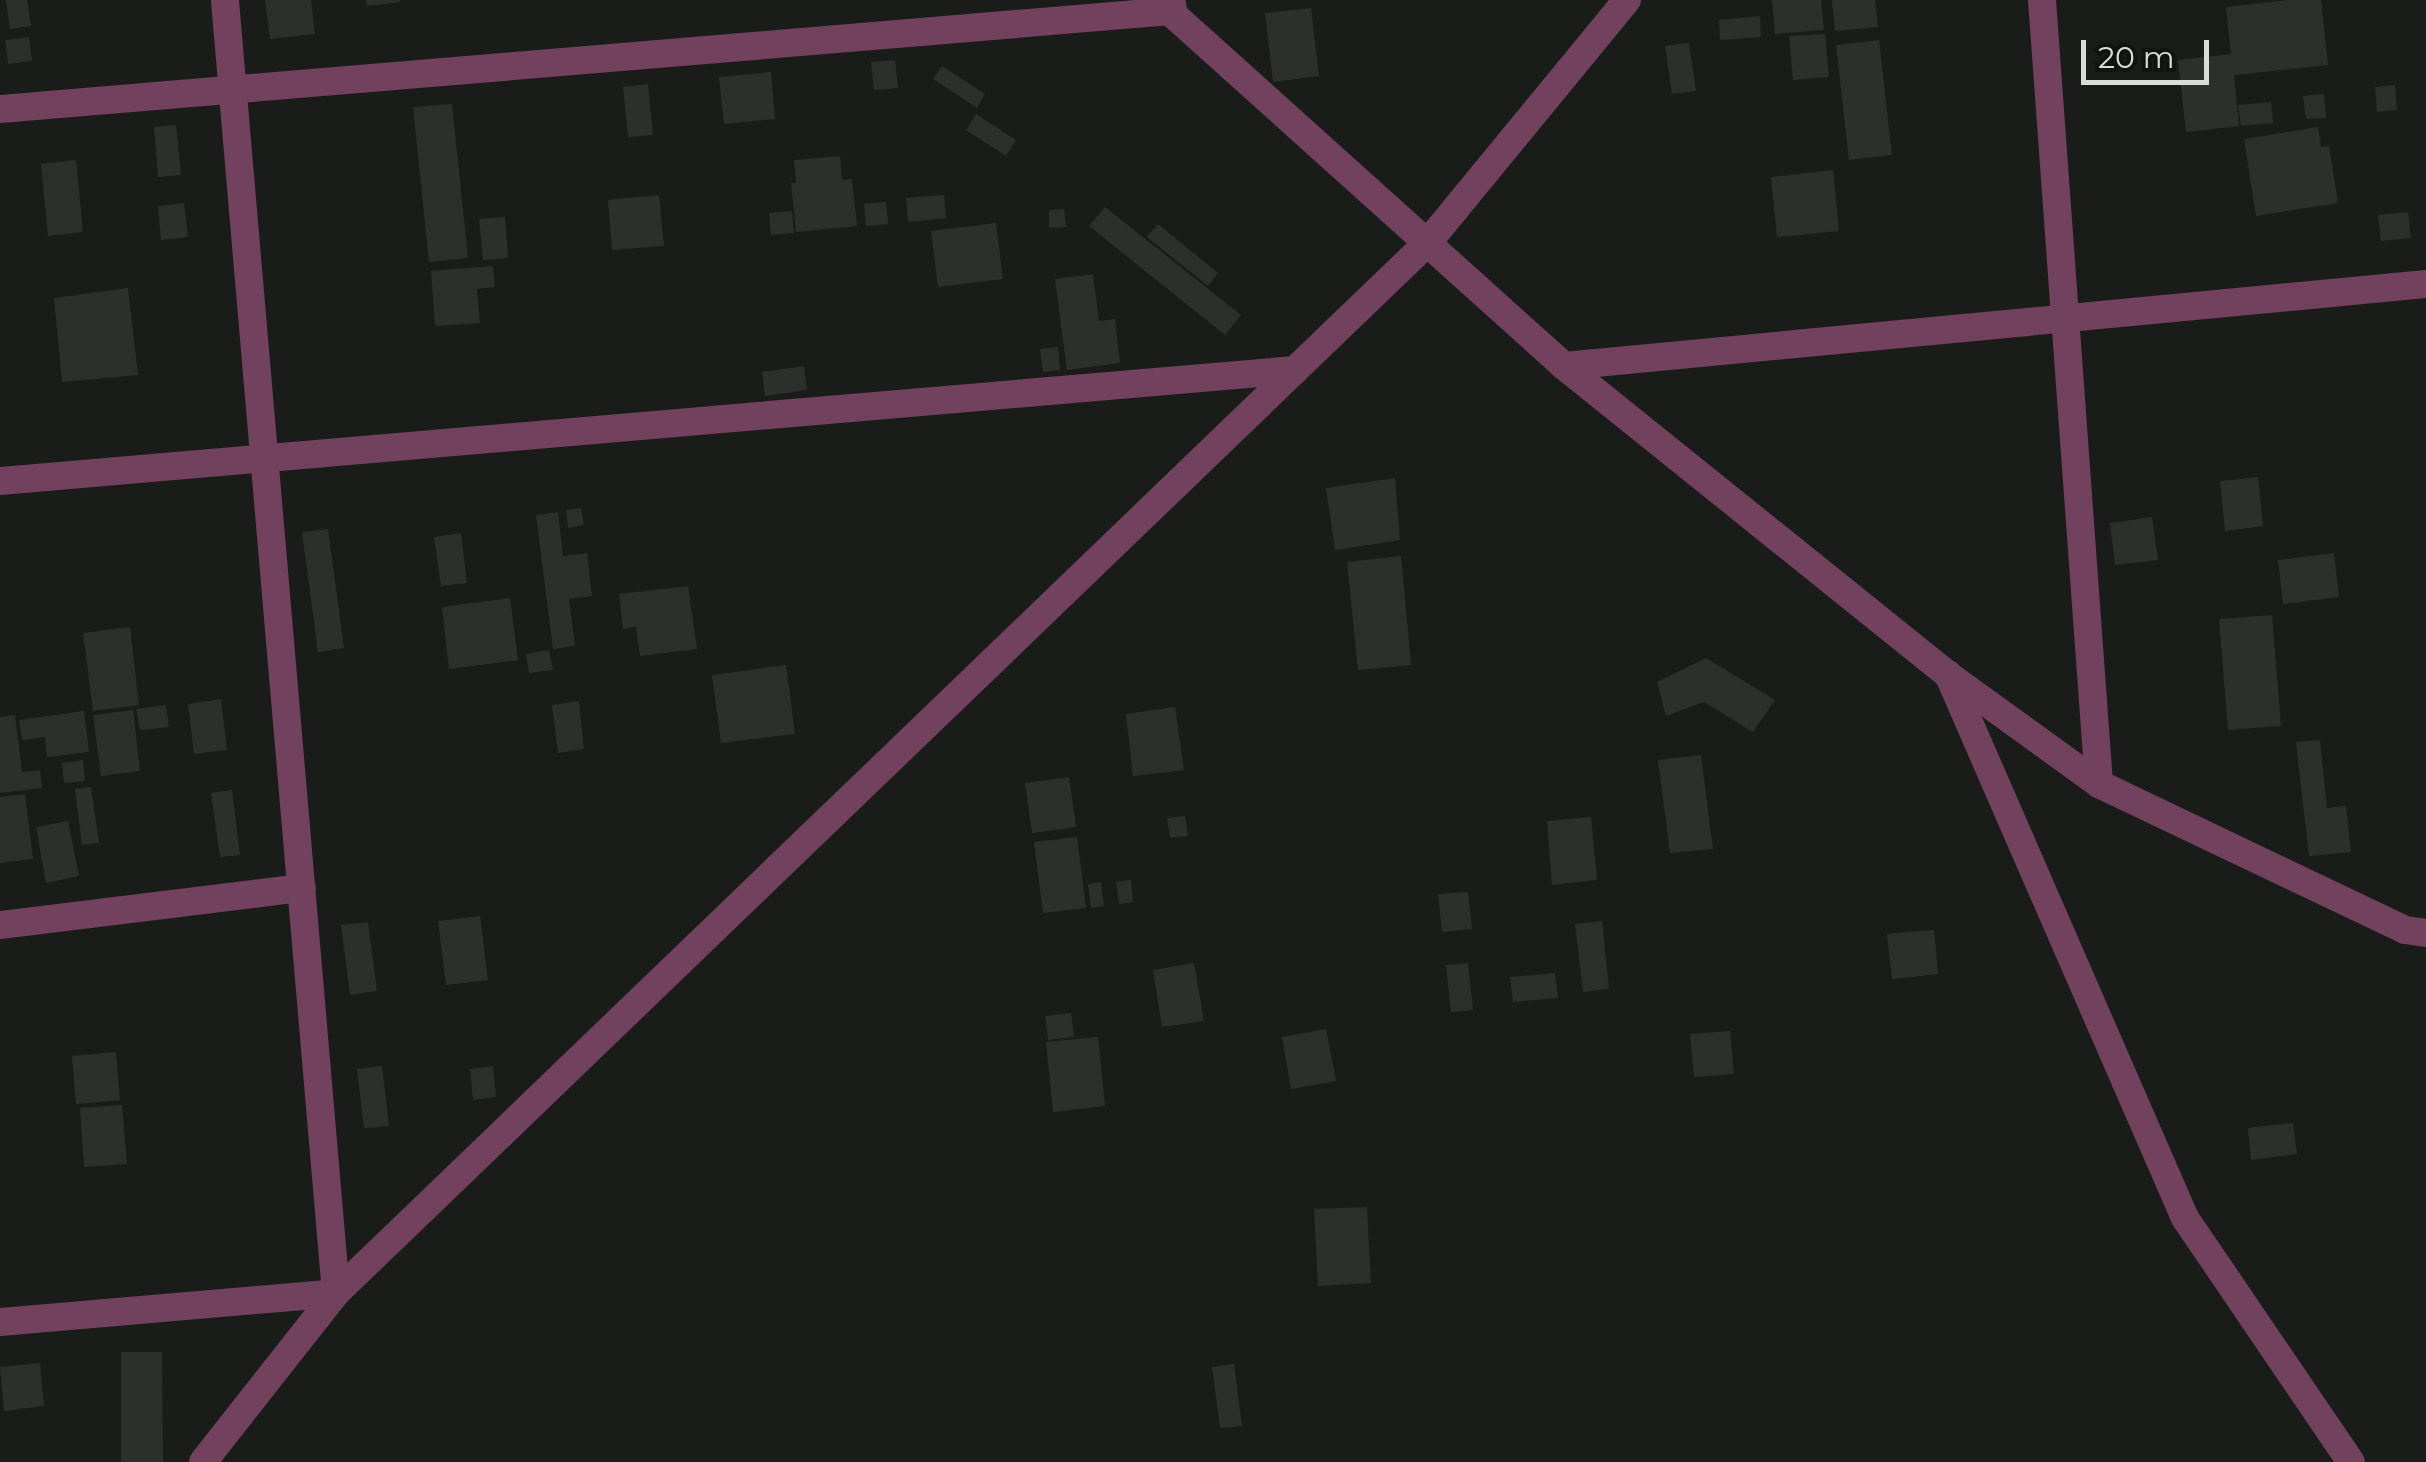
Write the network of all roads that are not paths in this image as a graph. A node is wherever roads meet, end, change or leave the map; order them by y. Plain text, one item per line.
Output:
1 (225, 0) edge
2 (1627, 0) edge
3 (2042, 0) edge
4 (1167, 4) edge
5 (233, 90) junction
6 (0, 109) edge
7 (1429, 241) junction
8 (2426, 284) edge
9 (2066, 317) junction
10 (1564, 366) junction
11 (1295, 370) junction
12 (265, 458) junction
13 (0, 480) edge
14 (1948, 674) junction
15 (2100, 784) junction
16 (302, 888) junction
17 (0, 925) edge
18 (2426, 933) edge
19 (336, 1293) junction
20 (0, 1322) edge
21 (203, 1462) edge
22 (2351, 1462) edge

1 - 5 street
2 - 7 street
3 - 9 street
4 - 5 street
4 - 7 street
5 - 6 street
5 - 12 street
7 - 10 street
7 - 11 street
8 - 9 street
9 - 10 street
9 - 15 street
10 - 14 street
11 - 12 street
11 - 19 street
12 - 13 street
12 - 16 street
14 - 15 street
14 - 22 street
15 - 18 street
16 - 17 street
16 - 19 street
19 - 20 street
19 - 21 street

